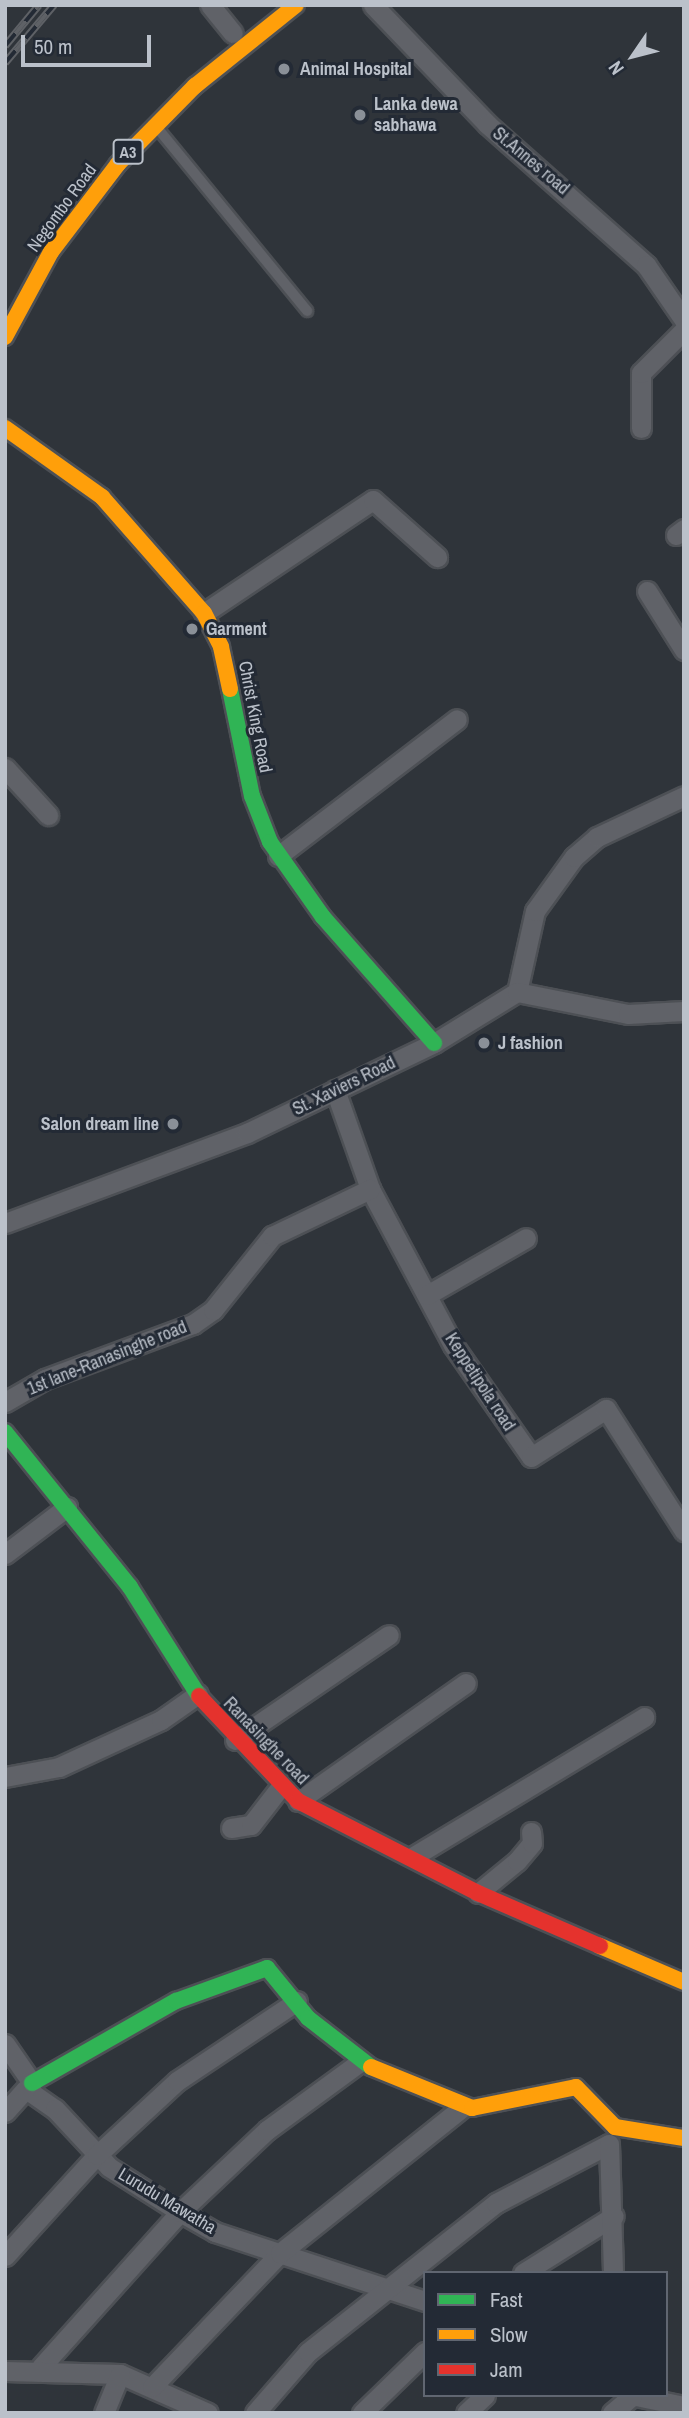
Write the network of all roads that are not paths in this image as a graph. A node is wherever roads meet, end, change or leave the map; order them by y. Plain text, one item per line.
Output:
1 (210, 5) edge
2 (296, 5) edge
3 (373, 5) edge
4 (255, 13) dead end
5 (233, 33) junction
6 (167, 87) dead end
7 (155, 124) junction
8 (113, 141) dead end
9 (97, 159) dead end
10 (63, 204) dead end
11 (23, 264) dead end
12 (307, 311) dead end
13 (684, 320) edge
14 (684, 330) edge
15 (5, 338) edge
16 (5, 428) edge
17 (641, 428) dead end
18 (437, 557) dead end
19 (647, 591) dead end
20 (204, 614) junction
21 (684, 650) edge
22 (457, 719) dead end
23 (5, 768) edge
24 (684, 796) edge
25 (48, 815) dead end
26 (278, 856) junction
27 (517, 992) junction
28 (684, 1011) edge
29 (434, 1043) junction
30 (335, 1090) junction
31 (370, 1189) junction
32 (5, 1223) edge
33 (526, 1238) dead end
34 (427, 1295) junction
35 (5, 1402) edge
36 (5, 1432) edge
37 (66, 1507) junction
38 (684, 1531) edge
39 (5, 1554) edge
40 (388, 1635) dead end
41 (466, 1684) dead end
42 (198, 1694) junction
43 (643, 1717) dead end
44 (235, 1740) junction
45 (5, 1777) edge
46 (282, 1786) junction
47 (298, 1801) junction
48 (231, 1828) dead end
49 (531, 1832) dead end
50 (414, 1856) junction
51 (478, 1893) junction
52 (684, 1982) edge
53 (297, 2001) junction
54 (5, 2044) edge
55 (359, 2062) junction
56 (29, 2086) junction
57 (463, 2107) junction
58 (5, 2112) edge
59 (684, 2138) edge
60 (96, 2155) junction
61 (180, 2212) junction
62 (614, 2216) junction
63 (280, 2253) junction
64 (5, 2256) edge
65 (526, 2271) edge
66 (613, 2271) edge
67 (383, 2291) junction
68 (423, 2301) edge
69 (423, 2354) edge
70 (41, 2367) junction
71 (120, 2374) junction
72 (7, 2378) edge
73 (152, 2387) junction
74 (483, 2397) edge
75 (629, 2397) edge
76 (641, 2397) edge
77 (684, 2406) edge
78 (104, 2413) edge
79 (208, 2413) edge
80 (255, 2413) edge
81 (362, 2413) edge
82 (466, 2413) edge
83 (612, 2413) edge

1 - 5 street
2 - 7 main road, Negombo Road / A3
3 - 13 street, St.Annes road
4 - 5 main road
5 - 6 main road
7 - 12 lane
7 - 15 main road, Negombo Road / A3
8 - 9 main road, Negombo Road / A3
10 - 11 main road, Negombo Road
14 - 17 street
16 - 20 main road, Christ King Road
18 - 20 street
19 - 21 street
20 - 26 main road, Christ King Road
22 - 26 street
23 - 25 street
24 - 27 street
26 - 29 main road, Christ King Road
27 - 28 street
27 - 29 street, St. Xaviers Road
29 - 30 street, St. Xaviers Road
30 - 31 street, Keppetipola road
30 - 32 street, St. Xaviers Road
31 - 34 street, Keppetipola road
31 - 35 street, 1st lane-Ranasinghe road
33 - 34 street
34 - 38 street, Keppetipola road
36 - 37 main road, Ranasinghe road
37 - 39 street
37 - 42 main road, Ranasinghe road
40 - 44 street
41 - 47 street
42 - 44 main road, Ranasinghe road
42 - 45 street
43 - 50 street
44 - 46 main road, Ranasinghe road
46 - 47 main road, Ranasinghe road
46 - 48 street
47 - 50 main road, Ranasinghe road
49 - 51 street
50 - 51 main road, Ranasinghe road
51 - 52 main road, Ranasinghe road
53 - 55 main road
53 - 56 main road
53 - 60 street
54 - 56 street, Lurudu Mawatha
55 - 57 main road
55 - 61 street
56 - 58 street
56 - 60 street, Lurudu Mawatha
57 - 59 main road
57 - 63 street
60 - 61 street, Lurudu Mawatha
60 - 64 street
61 - 63 street, Lurudu Mawatha
61 - 70 street
62 - 65 street
62 - 66 street
62 - 67 street
63 - 67 street, Lurudu Mawatha
63 - 73 street
67 - 68 street, Lurudu Mawatha
67 - 80 street
69 - 81 street
70 - 71 street
70 - 72 street
71 - 73 street
71 - 78 street
73 - 79 street
74 - 82 street
75 - 83 street
76 - 77 street

